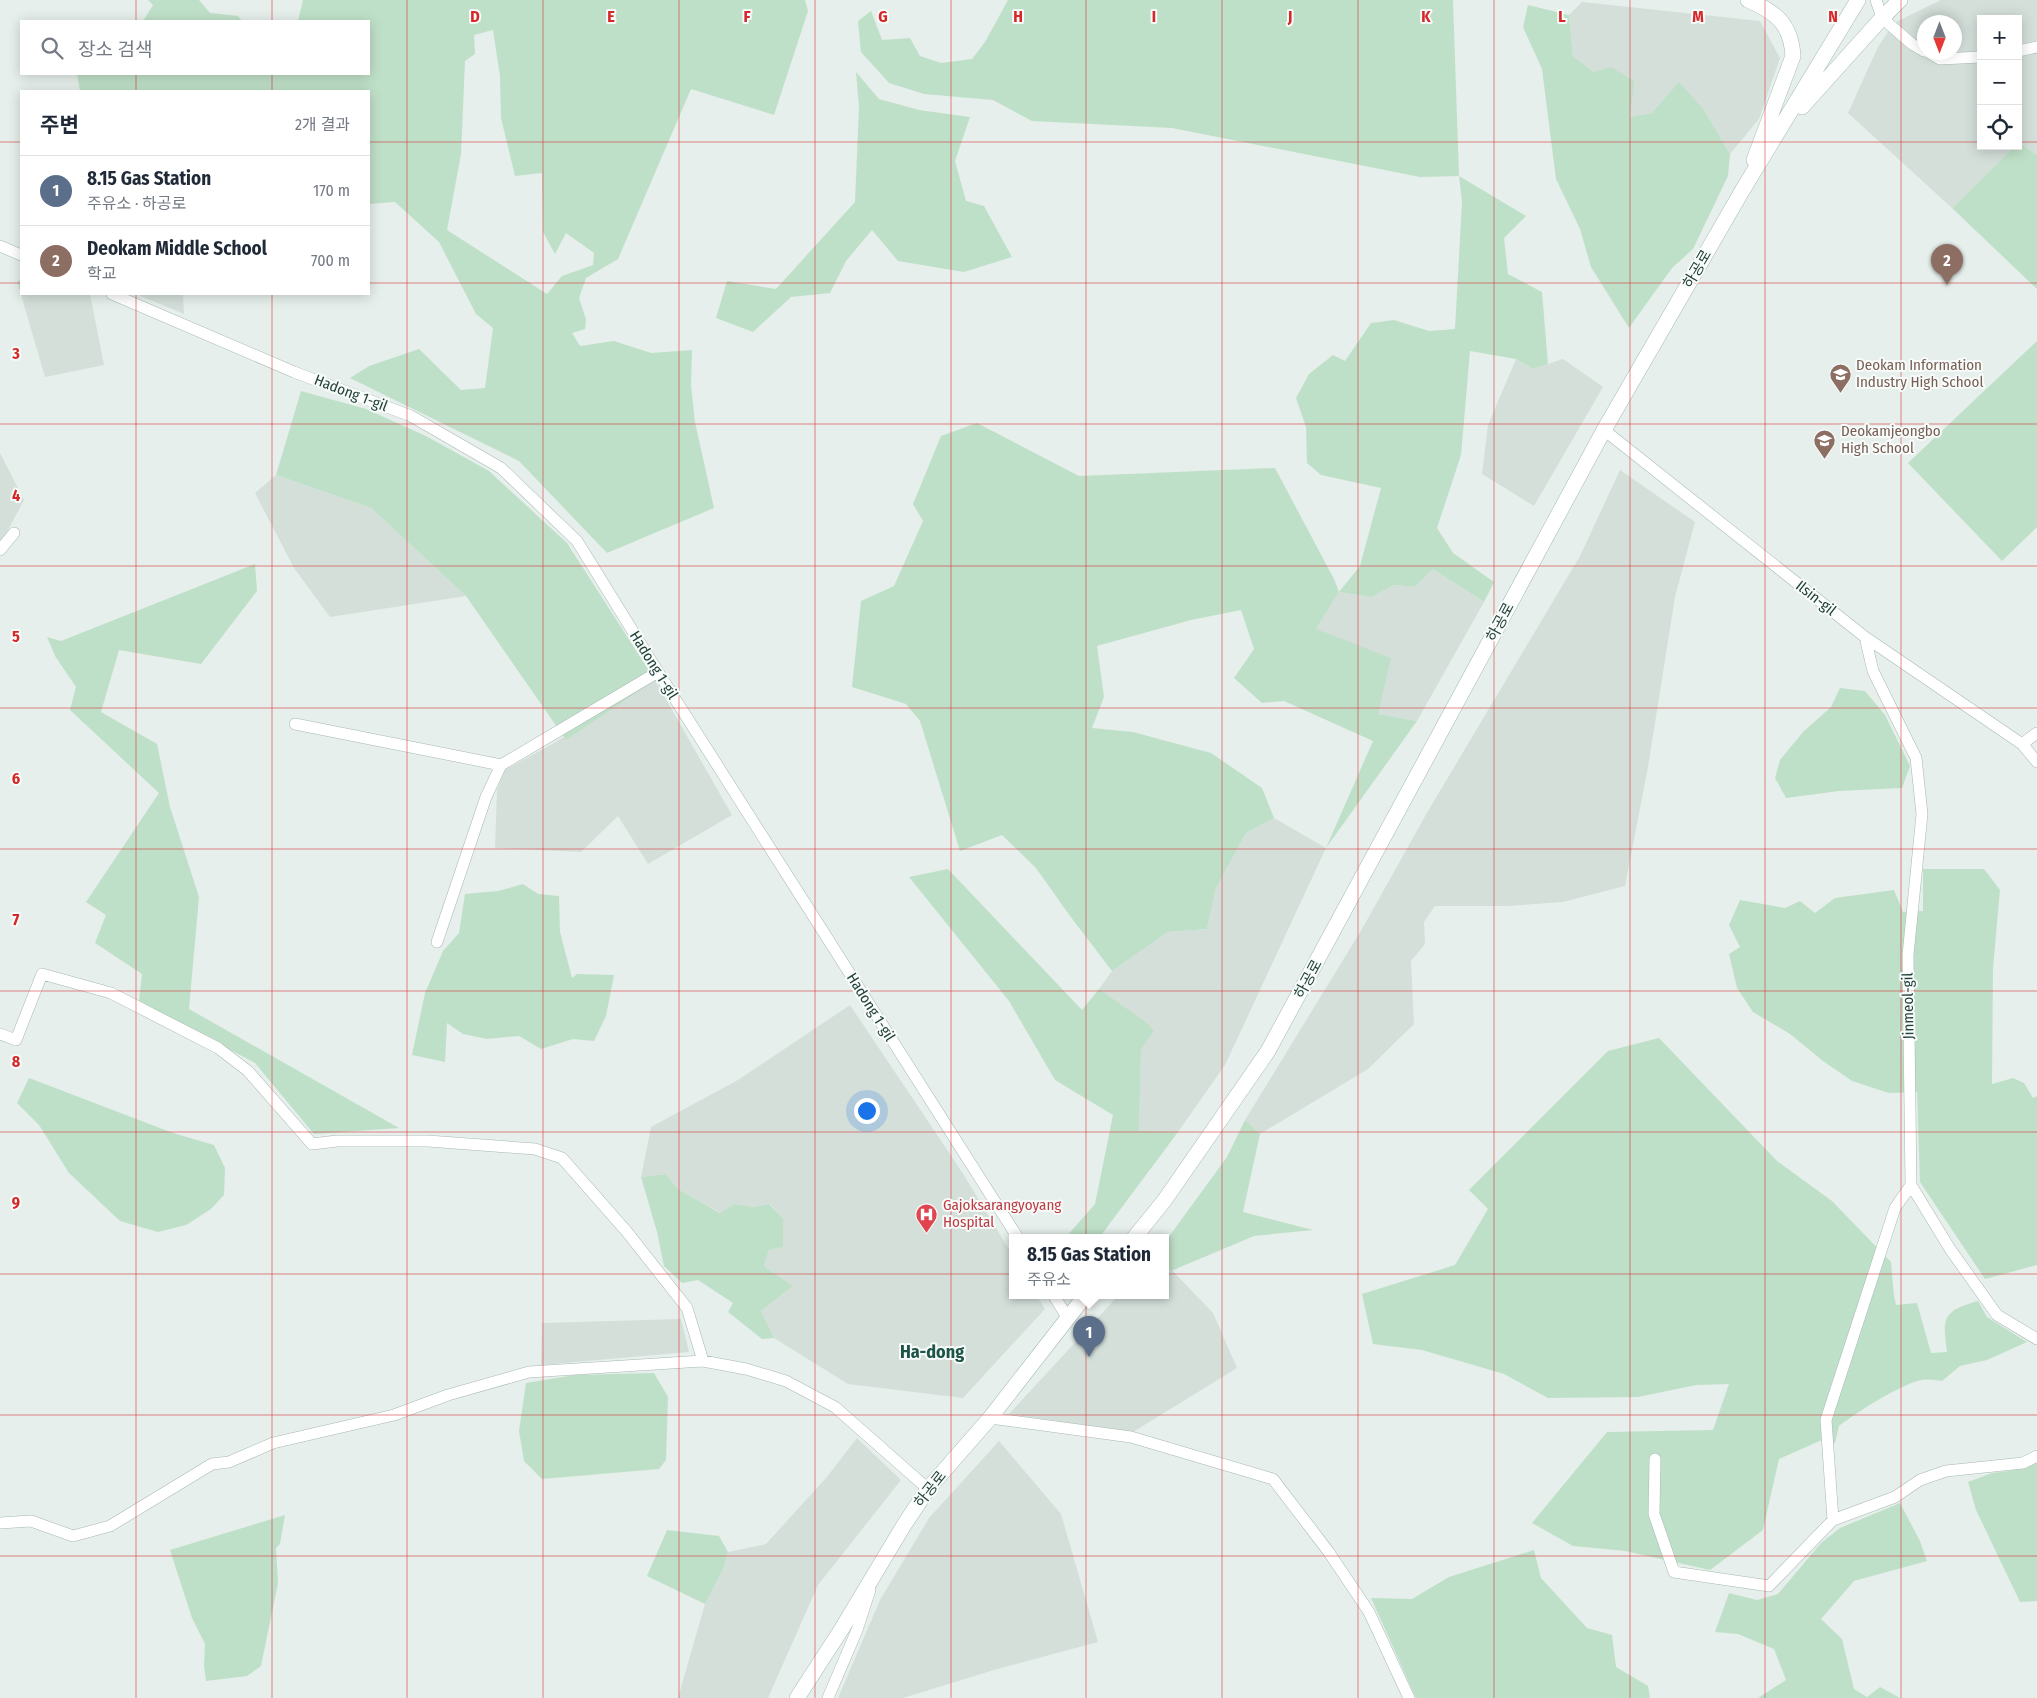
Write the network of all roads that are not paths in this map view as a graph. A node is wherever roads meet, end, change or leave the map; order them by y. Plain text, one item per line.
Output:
1 (1748, 0) edge
2 (1858, 0) edge
3 (1876, 0) edge
4 (1900, 0) edge
5 (1882, 18) junction
6 (1917, 46) edge
7 (2037, 47) edge
8 (2022, 50) edge
9 (1977, 57) edge
10 (1962, 58) edge
11 (1778, 134) junction
12 (1742, 191) junction
13 (0, 246) edge
14 (20, 255) edge
15 (114, 295) edge
16 (1604, 430) junction
17 (14, 532) dead end
18 (0, 550) edge
19 (1865, 637) junction
20 (658, 672) junction
21 (295, 724) dead end
22 (2037, 733) edge
23 (2022, 744) junction
24 (2037, 762) edge
25 (501, 765) junction
26 (437, 942) dead end
27 (0, 1034) edge
28 (1911, 1186) junction
29 (1015, 1234) edge
30 (1137, 1234) edge
31 (1056, 1299) edge
32 (1082, 1299) edge
33 (1067, 1317) junction
34 (2037, 1339) edge
35 (703, 1361) junction
36 (990, 1418) junction
37 (2037, 1456) edge
38 (1655, 1459) dead end
39 (928, 1489) junction
40 (1833, 1520) junction
41 (0, 1523) edge
42 (876, 1572) junction
43 (797, 1698) edge
44 (828, 1698) edge
45 (1409, 1698) edge

1 - 12 main road
2 - 11 main road, 하공로
3 - 5 street
4 - 5 main road
5 - 6 street
5 - 11 main road
7 - 8 street
9 - 10 street
11 - 12 main road, 하공로
12 - 16 main road, 하공로
13 - 14 street
15 - 20 street, Hadong 1-gil
16 - 19 street, Ilsin-gil
16 - 30 main road, 하공로
17 - 18 street
19 - 23 street, Ilsin-gil
19 - 28 street, Jinmeol-gil
20 - 25 street
20 - 29 street, Hadong 1-gil
21 - 25 street
22 - 23 street
23 - 24 street, Ilsin-gil
25 - 26 street
27 - 35 street
28 - 34 street
28 - 40 street
31 - 33 street
32 - 33 main road, 하공로
33 - 36 main road, 하공로
35 - 39 street
35 - 41 street
36 - 39 main road, 하공로
36 - 45 street
37 - 40 street
38 - 40 street
39 - 42 main road, 하공로
42 - 43 main road, 하공로
42 - 44 street

